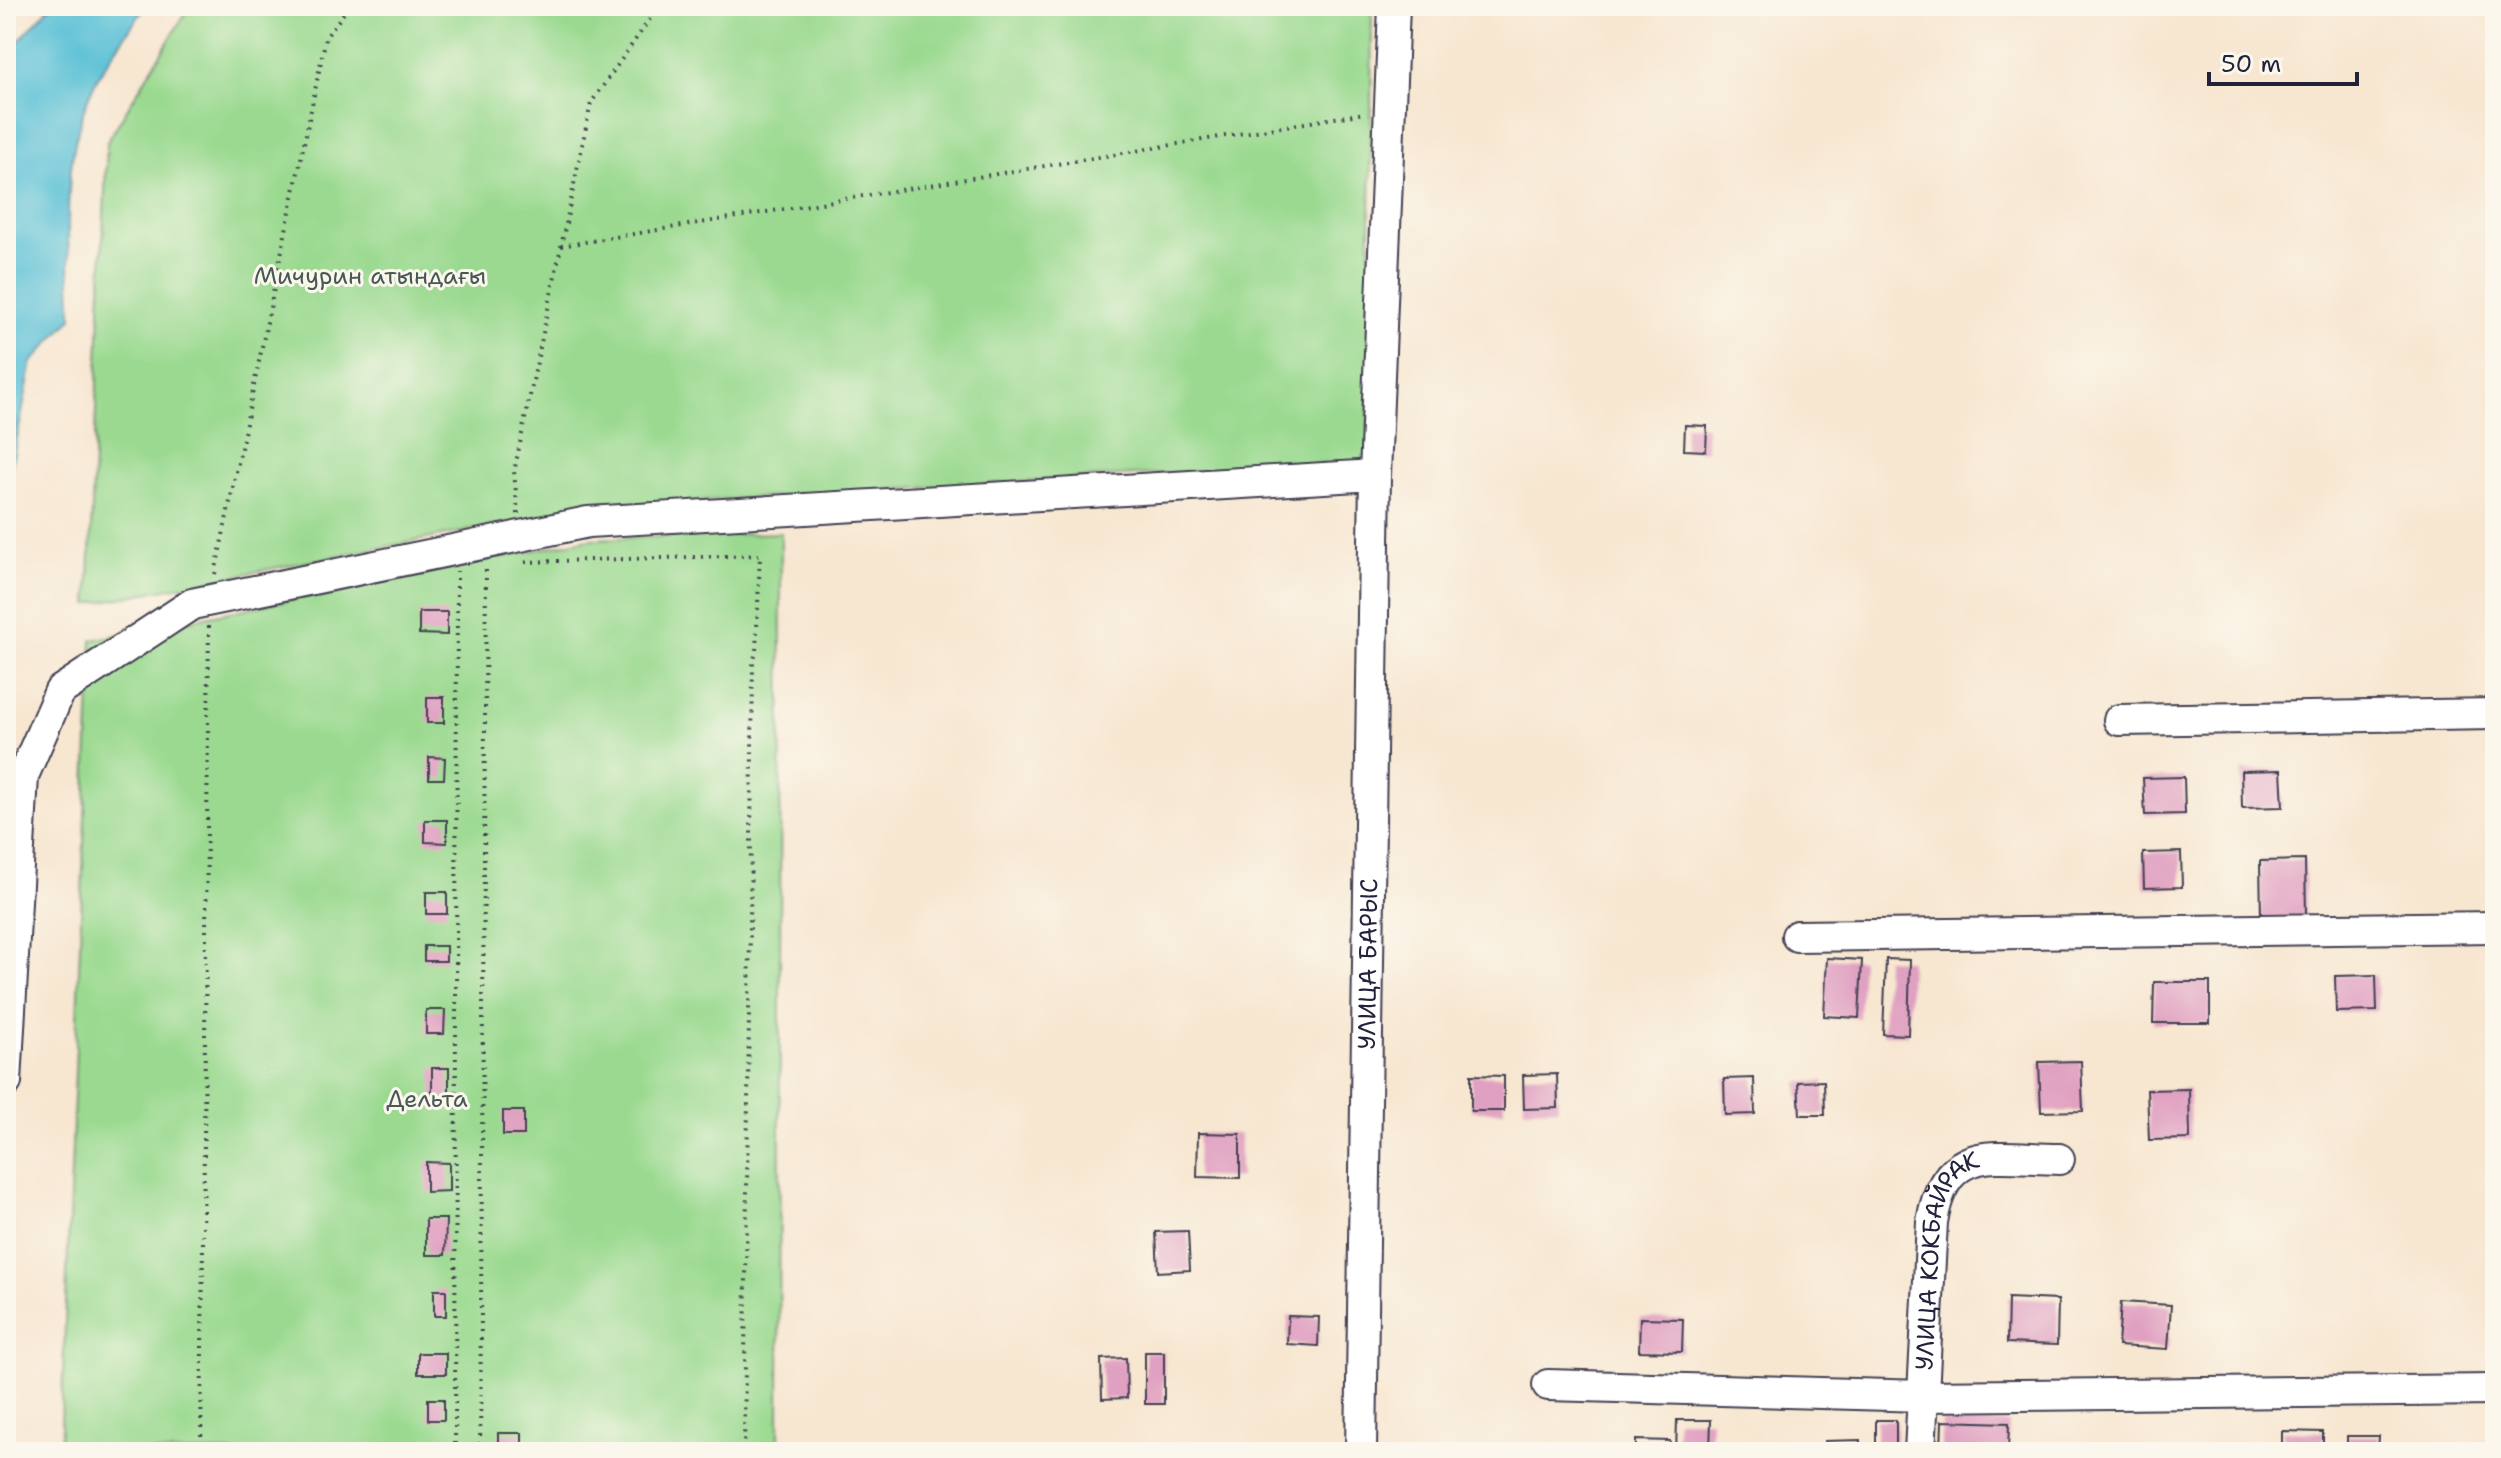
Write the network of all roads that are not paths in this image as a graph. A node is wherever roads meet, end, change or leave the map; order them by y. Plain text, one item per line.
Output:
1 (1394, 6) edge
2 (1375, 475) junction
3 (2495, 714) edge
4 (2119, 720) dead end
5 (2495, 927) edge
6 (1797, 936) dead end
7 (6, 1082) edge
8 (2059, 1159) dead end
9 (1548, 1385) dead end
10 (2495, 1390) edge
11 (1924, 1396) junction
12 (1361, 1452) edge
13 (1920, 1452) edge

1 - 2 street, УЛИЦА БАРЫС
2 - 7 street
2 - 12 street, УЛИЦА БАРЫС
3 - 4 street
5 - 6 street
8 - 11 street, УЛИЦА КОКБАЙРАК
9 - 11 street
10 - 11 street
11 - 13 street, УЛИЦА КОКБАЙРАК

